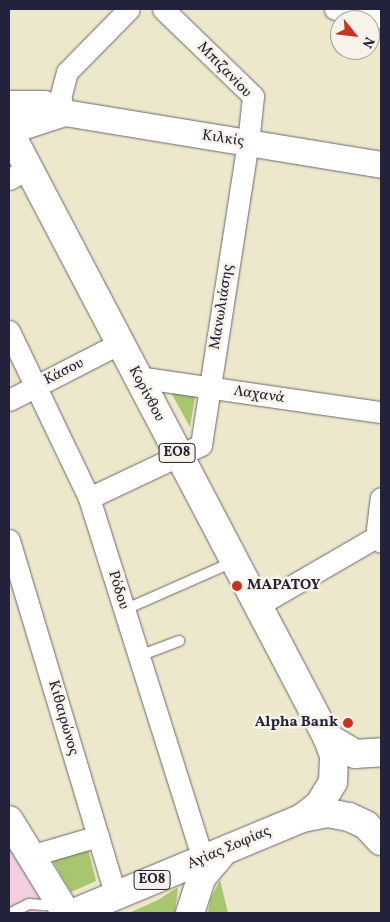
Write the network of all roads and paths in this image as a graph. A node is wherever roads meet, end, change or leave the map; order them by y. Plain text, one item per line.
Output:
1 (129, 9) edge
2 (163, 9) edge
3 (335, 9) edge
4 (381, 18) edge
5 (9, 104) edge
6 (65, 113) junction
7 (9, 131) edge
8 (248, 143) junction
9 (381, 165) edge
10 (19, 174) edge
11 (9, 331) edge
12 (120, 343) junction
13 (137, 377) junction
14 (37, 386) junction
15 (210, 388) junction
16 (9, 400) edge
17 (381, 412) edge
18 (179, 457) junction
19 (89, 498) junction
20 (381, 498) edge
21 (378, 539) edge
22 (9, 540) edge
23 (234, 561) junction
24 (257, 606) junction
25 (124, 610) junction
26 (179, 641) dead end
27 (139, 656) junction
28 (327, 737) junction
29 (381, 752) edge
30 (302, 818) junction
31 (9, 820) edge
32 (98, 836) junction
33 (381, 841) edge
34 (230, 848) junction
35 (30, 856) junction
36 (203, 859) junction
37 (116, 896) junction
38 (67, 911) edge
39 (11, 913) edge
40 (190, 913) edge

1 - 6 street
2 - 8 street, Μπιζανίου
3 - 4 street
5 - 6 street, Κιλκίς
6 - 7 street, Κιλκίς
6 - 8 street, Κιλκίς
7 - 10 main road, Κορίνθου / ΕΟ8
8 - 9 street, Κιλκίς
8 - 15 street, Μανωλιάσης
10 - 12 main road, Κορίνθου / ΕΟ8
11 - 14 street, Ρόδου
12 - 13 main road, Κορίνθου / ΕΟ8
12 - 14 street, Κάσου
13 - 15 street, Λαχανά
13 - 18 main road, Κορίνθου / ΕΟ8
14 - 16 street, Κάσου
14 - 19 street, Ρόδου
15 - 17 street, Λαχανά
15 - 18 street, Μανωλιάσης
18 - 19 street
18 - 23 main road, Κορίνθου / ΕΟ8
19 - 25 street, Ρόδου
20 - 21 street
21 - 24 street
22 - 32 street, Κιθαιρώνος
23 - 24 main road, Κορίνθου / ΕΟ8
23 - 25 lane
24 - 28 main road, Κορίνθου / ΕΟ8
25 - 27 street, Ρόδου
26 - 27 lane
27 - 36 street, Ρόδου
28 - 29 main road
28 - 30 main road, ΕΟ8
30 - 33 main road, ΕΟ8
30 - 34 main road, Αγίας Σοφίας / ΕΟ8
31 - 35 main road
32 - 35 street
32 - 37 street, Κιθαιρώνος
34 - 36 main road, Αγίας Σοφίας / ΕΟ8
34 - 40 main road, ΕΟ8
35 - 38 main road
36 - 37 main road, Αγίας Σοφίας / ΕΟ8
37 - 38 main road, Αγίας Σοφίας / ΕΟ8
38 - 39 lane

